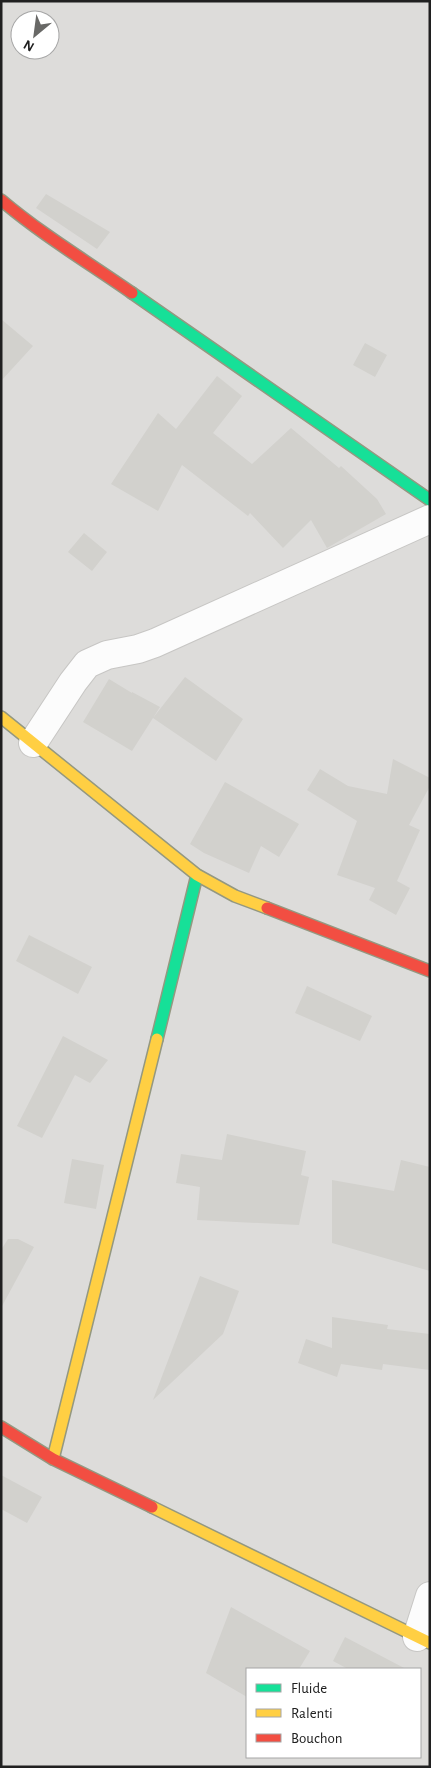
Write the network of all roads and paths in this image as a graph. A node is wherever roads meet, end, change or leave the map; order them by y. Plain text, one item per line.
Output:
1 (1, 200) edge
2 (430, 500) edge
3 (430, 519) edge
4 (1, 717) edge
5 (33, 743) junction
6 (197, 875) junction
7 (430, 971) edge
8 (1, 1426) edge
9 (53, 1459) junction
10 (430, 1596) edge
11 (423, 1640) edge

1 - 2 street
3 - 5 street
4 - 5 street
5 - 6 street
6 - 7 street
6 - 9 street
8 - 9 street
9 - 11 street
10 - 11 street

